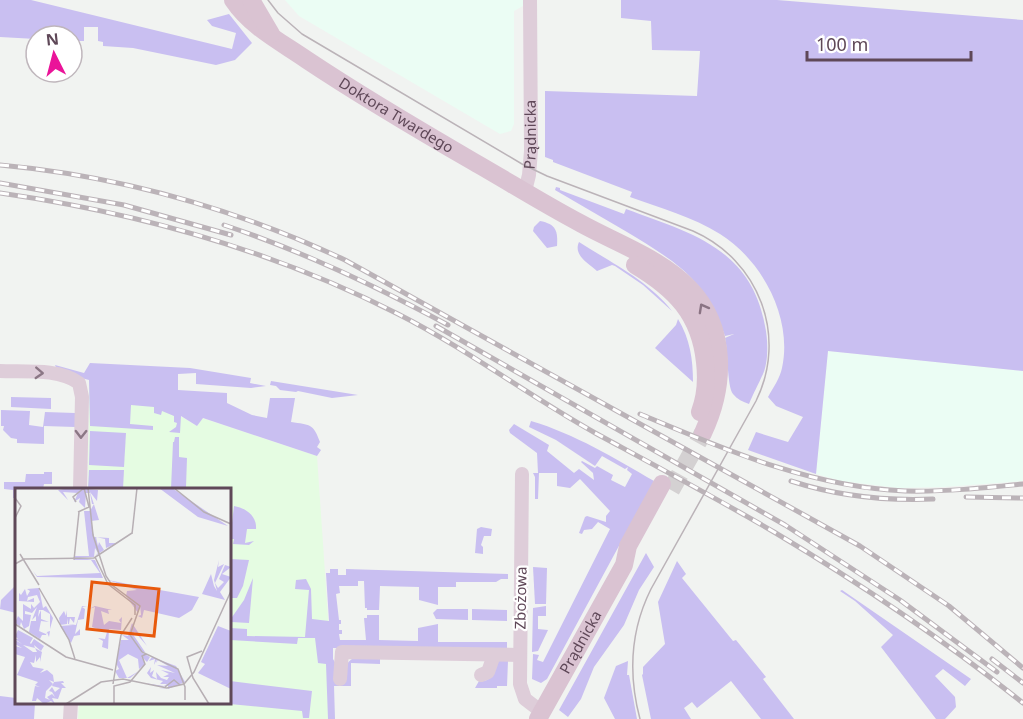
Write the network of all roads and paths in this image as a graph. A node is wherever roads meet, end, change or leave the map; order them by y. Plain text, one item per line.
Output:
1 (233, 0) edge
2 (251, 0) edge
3 (530, 0) edge
4 (272, 36) junction
5 (525, 191) junction
6 (0, 371) edge
7 (698, 430) tunnel mouth
8 (522, 474) dead end
9 (667, 487) tunnel mouth
10 (80, 488) edge
11 (494, 655) junction
12 (520, 655) junction
13 (481, 675) dead end
14 (340, 679) dead end
15 (71, 704) edge
16 (540, 716) edge
17 (70, 719) edge

1 - 4 street, Doktora Twardego
2 - 4 street, Doktora Twardego
3 - 5 street, Prądnicka
4 - 5 street, Doktora Twardego
5 - 7 street, Prądnicka
6 -> 10 street
8 - 12 street, Zbożowa
9 - 16 street, Prądnicka
11 - 12 street
11 - 13 street
11 - 14 street
12 - 16 street, Zbożowa
15 - 17 street

